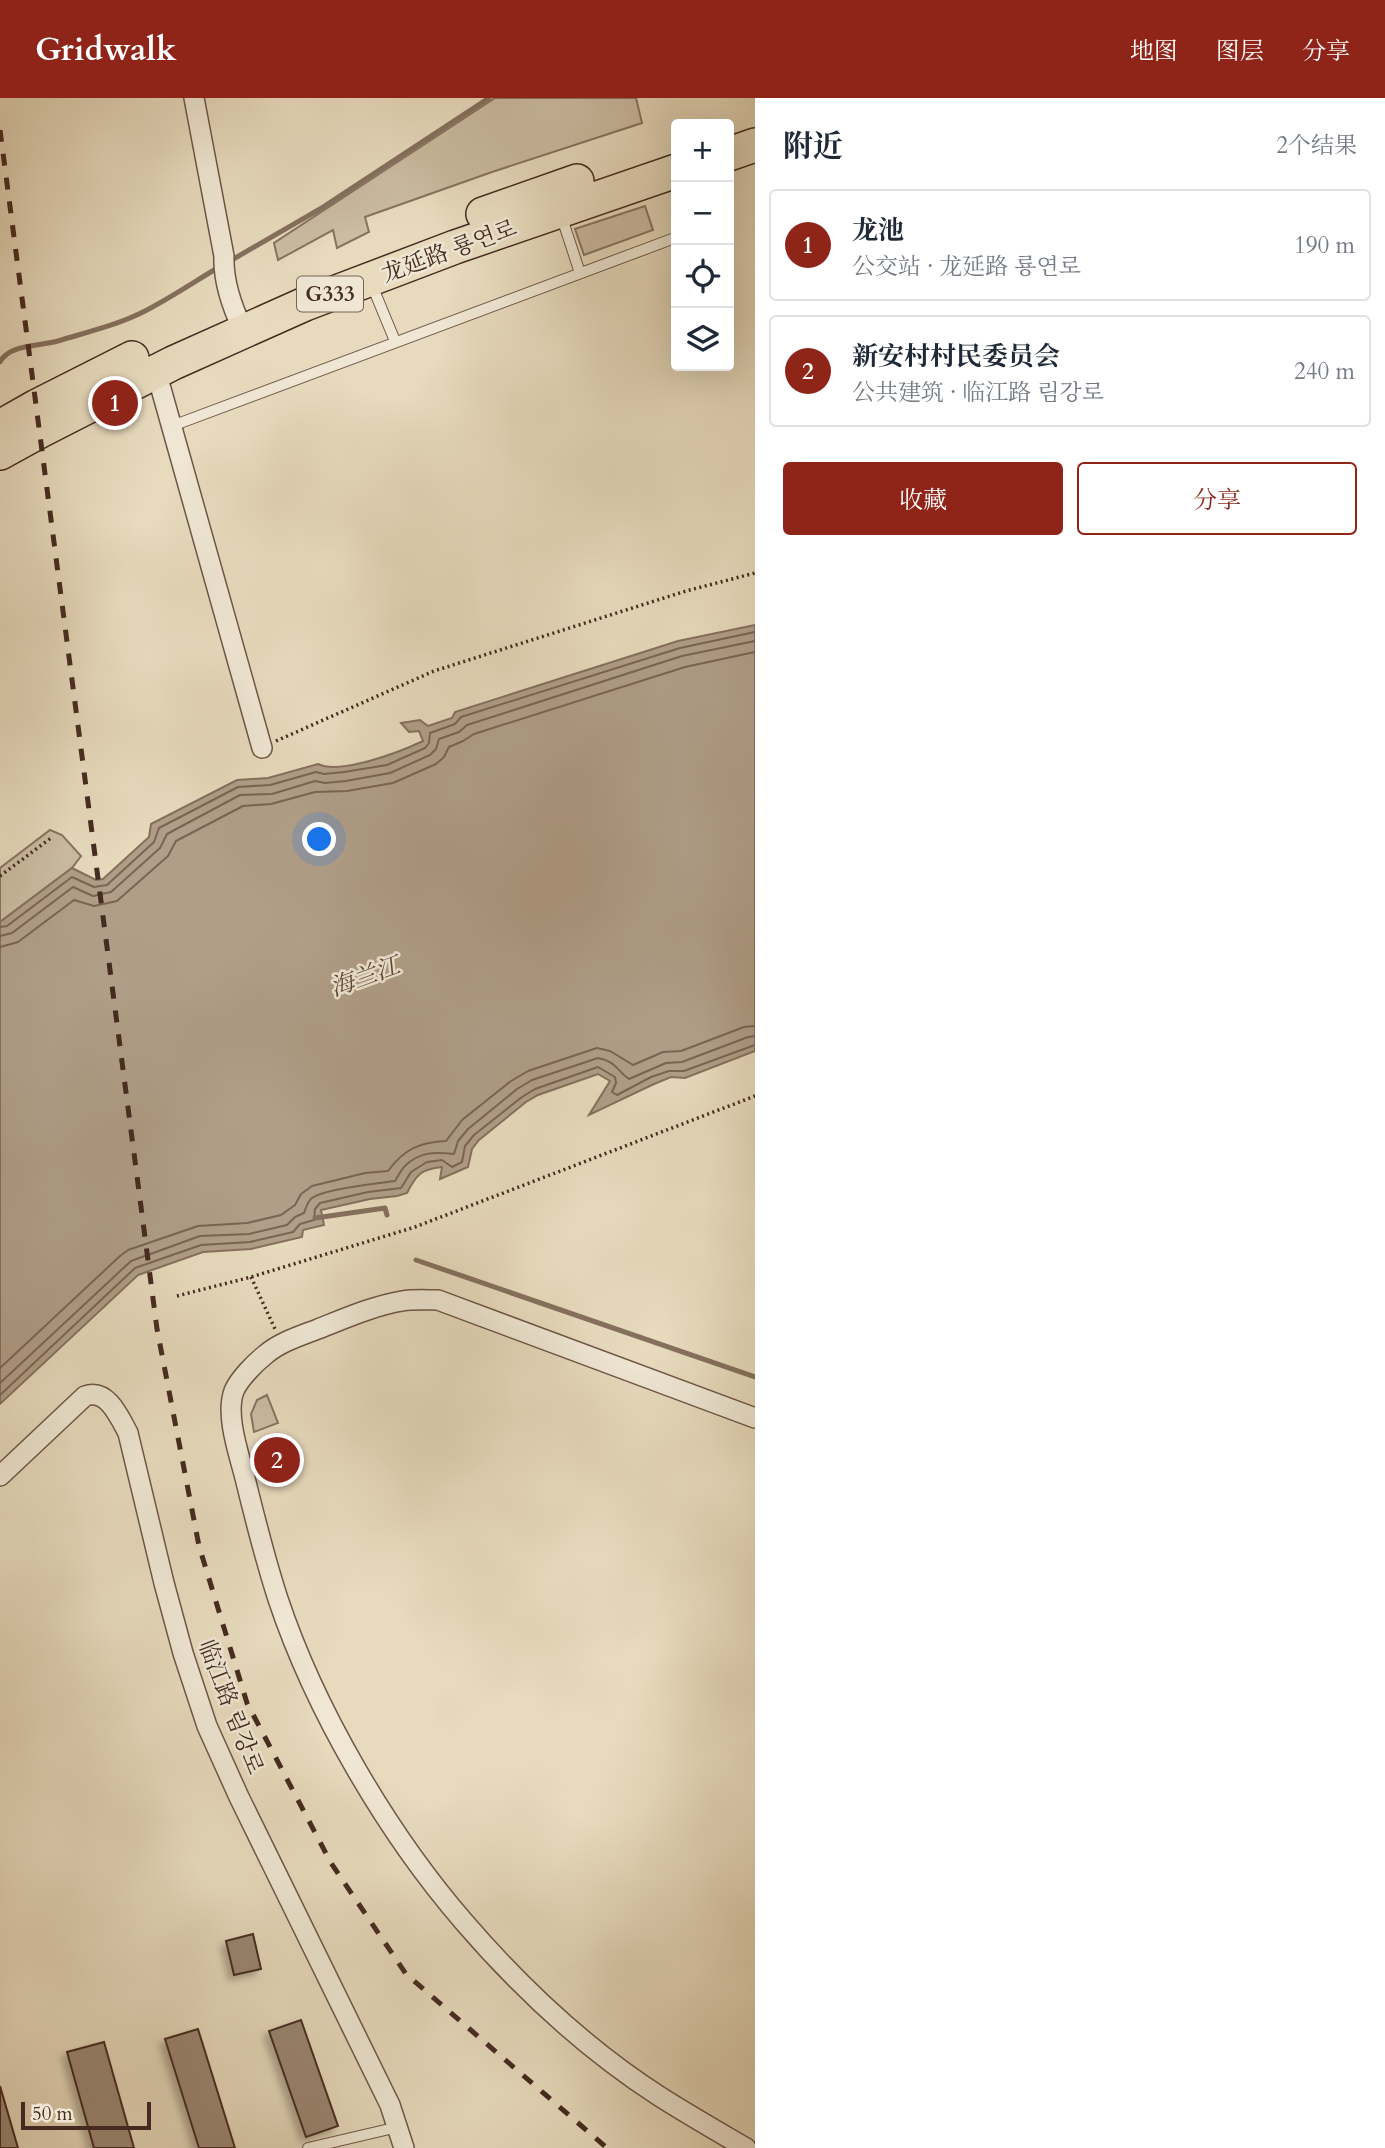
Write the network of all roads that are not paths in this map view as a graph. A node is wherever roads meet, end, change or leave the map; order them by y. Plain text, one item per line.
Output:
1 (194, 98) edge
2 (755, 123) edge
3 (734, 129) edge
4 (755, 145) edge
5 (671, 151) edge
6 (734, 152) edge
7 (671, 173) edge
8 (560, 211) junction
9 (671, 239) edge
10 (580, 273) junction
11 (369, 279) junction
12 (238, 320) junction
13 (395, 341) junction
14 (156, 372) junction
15 (172, 426) junction
16 (0, 427) edge
17 (0, 453) edge
18 (262, 748) road end
19 (755, 1418) edge
20 (0, 1476) edge
21 (398, 2127) junction
22 (308, 2148) edge
23 (404, 2148) edge
24 (746, 2148) edge

1 - 12 street
2 - 3 highway
4 - 6 highway
5 - 12 highway, 龙延路 룡연로 / G333
7 - 8 highway, 龙延路 룡연로 / G333
8 - 10 lane
8 - 11 highway, 龙延路 룡연로 / G333
9 - 10 lane
10 - 13 lane
11 - 12 highway, 龙延路 룡연로 / G333
11 - 13 lane
12 - 14 highway, 龙延路 룡연로 / G333
12 - 16 highway, 龙延路 룡연로 / G333
13 - 15 lane
14 - 15 street
14 - 17 highway, 龙延路 룡연로 / G333
15 - 18 street
19 - 24 street
20 - 21 street, 临江路 림강로
21 - 22 lane
21 - 23 street, 临江路 림강로

